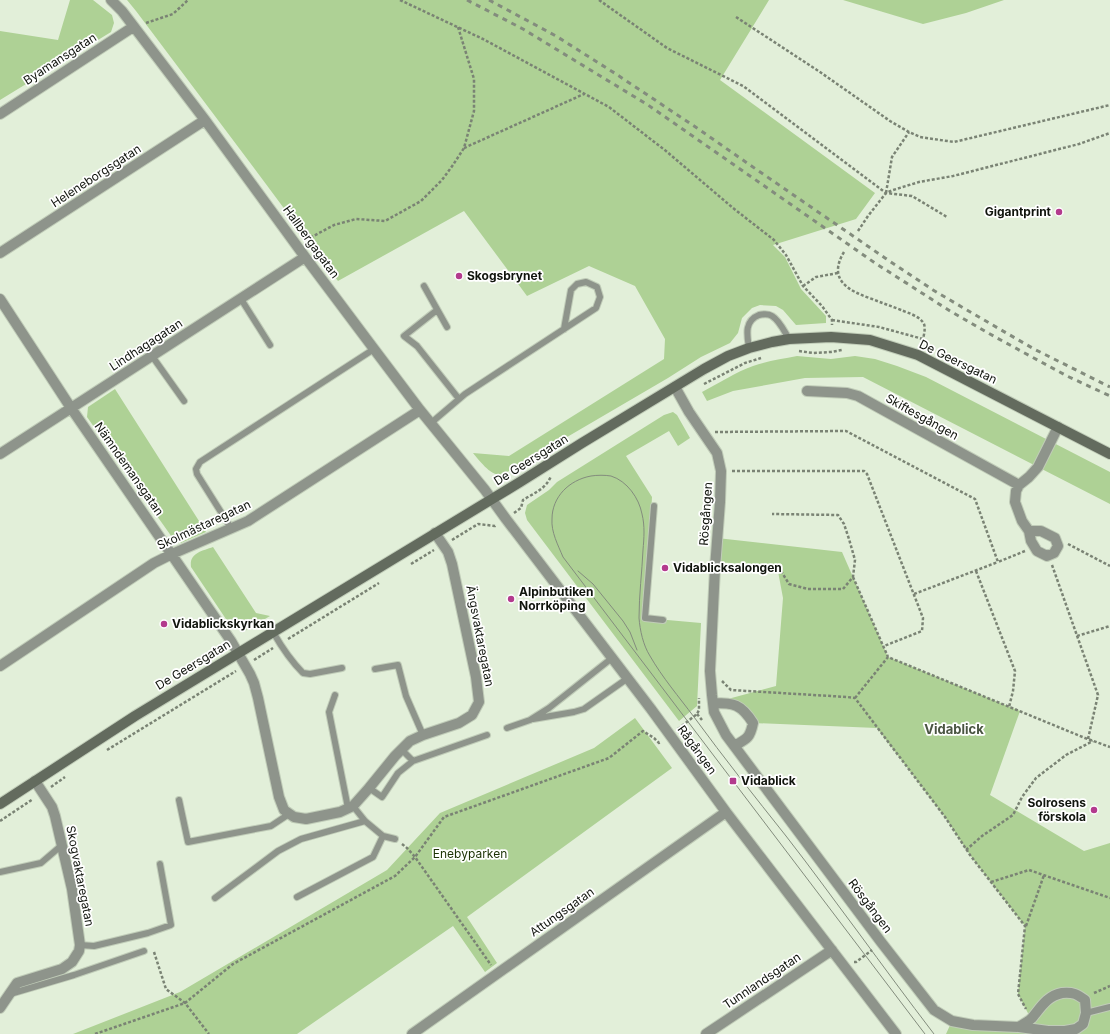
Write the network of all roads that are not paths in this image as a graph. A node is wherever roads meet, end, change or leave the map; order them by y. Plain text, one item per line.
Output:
1 (111, 0) edge
2 (133, 27) junction
3 (0, 114) edge
4 (205, 120) junction
5 (0, 253) edge
6 (305, 257) junction
7 (424, 286) dead end
8 (241, 298) junction
9 (0, 299) edge
10 (437, 310) junction
11 (447, 328) dead end
12 (564, 329) junction
13 (789, 339) junction
14 (270, 345) dead end
15 (749, 348) junction
16 (374, 349) junction
17 (152, 356) junction
18 (675, 387) junction
19 (807, 391) dead end
20 (459, 399) junction
21 (184, 402) dead end
22 (72, 408) junction
23 (420, 410) junction
24 (431, 423) junction
25 (1058, 427) junction
26 (0, 454) edge
27 (1110, 454) edge
28 (1019, 485) junction
29 (492, 499) junction
30 (654, 506) dead end
31 (232, 528) junction
32 (1029, 531) junction
33 (436, 533) junction
34 (172, 554) junction
35 (663, 620) dead end
36 (273, 632) junction
37 (238, 653) junction
38 (612, 658) junction
39 (0, 666) edge
40 (342, 668) dead end
41 (375, 669) dead end
42 (628, 678) junction
43 (335, 695) dead end
44 (712, 703) junction
45 (530, 720) junction
46 (507, 728) dead end
47 (423, 735) junction
48 (487, 735) dead end
49 (734, 746) junction
50 (402, 750) junction
51 (413, 761) junction
52 (35, 781) junction
53 (369, 788) junction
54 (179, 800) dead end
55 (0, 804) edge
56 (350, 807) junction
57 (726, 812) junction
58 (289, 814) junction
59 (365, 821) junction
60 (383, 836) junction
61 (395, 839) road end
62 (62, 845) junction
63 (160, 864) dead end
64 (0, 872) edge
65 (297, 897) dead end
66 (215, 898) dead end
67 (80, 945) junction
68 (832, 950) junction
69 (144, 951) dead end
70 (62, 969) junction
71 (74, 975) junction
72 (9, 995) junction
73 (1110, 1006) edge
74 (0, 1008) edge
75 (1086, 1013) junction
76 (1019, 1028) junction
77 (1077, 1032) edge
78 (412, 1034) edge
79 (706, 1034) edge
80 (896, 1034) edge

1 - 2 street, Hallbergagatan
2 - 3 street, Byamansgatan
2 - 4 street, Hallbergagatan
4 - 5 street, Heleneborgsgatan
4 - 6 street, Hallbergagatan
6 - 8 street, Lindhagagatan
6 - 16 street, Hallbergagatan
7 - 10 lane
8 - 14 lane
8 - 17 street, Lindhagagatan
9 - 22 street, Nämndemansgatan
10 - 11 lane
10 - 20 lane
12 - 12 lane
12 - 20 lane
13 - 15 main road, De Geersgatan
13 - 15 lane
13 - 25 main road, De Geersgatan
15 - 18 main road, De Geersgatan
16 - 23 street, Hallbergagatan
16 - 31 lane
17 - 21 lane
17 - 22 street, Lindhagagatan
18 - 29 main road, De Geersgatan
18 - 44 street, Rösgången
19 - 28 street, Skiftesgången
20 - 24 lane
22 - 26 street, Lindhagagatan
22 - 34 street, Nämndemansgatan
23 - 24 street, Hallbergagatan
23 - 31 street, Skolmästaregatan
24 - 29 street, Hallbergagatan
25 - 27 main road, De Geersgatan
25 - 28 street
28 - 32 street
29 - 33 main road, De Geersgatan
29 - 38 street, Rågången
30 - 35 lane
31 - 34 street, Skolmästaregatan
32 - 32 street
33 - 36 main road, De Geersgatan
33 - 47 street, Ängsvaktaregatan
34 - 37 street, Nämndemansgatan
34 - 39 street, Skolmästaregatan
36 - 37 main road, De Geersgatan
36 - 40 lane
37 - 52 main road, De Geersgatan
37 - 58 street
38 - 42 street, Rågången
38 - 45 lane
41 - 47 lane
42 - 45 lane
42 - 57 street, Rågången
43 - 56 lane
44 - 49 street, Rösgången
44 - 49 street
45 - 46 lane
47 - 50 street, Ängsvaktaregatan
48 - 51 lane
49 - 76 street, Rösgången
50 - 51 lane
50 - 53 street, Ängsvaktaregatan
51 - 53 lane
52 - 55 main road, De Geersgatan
52 - 62 street, Skogvaktaregatan
53 - 56 street, Ängsvaktaregatan
54 - 58 lane
56 - 58 street
56 - 59 lane
57 - 68 street, Rågången
57 - 78 street, Attungsgatan
59 - 60 lane
59 - 66 lane
60 - 61 lane
60 - 65 lane
62 - 64 lane
62 - 67 street, Skogvaktaregatan
63 - 67 lane
67 - 70 street, Skogvaktaregatan
68 - 79 street, Tunnlandsgatan
68 - 80 street, Rågången
69 - 71 lane
70 - 71 lane
70 - 72 street, Skogvaktaregatan
71 - 72 lane
72 - 74 street, Skogvaktaregatan
73 - 75 lane
75 - 76 street
75 - 77 street, Rösgången
76 - 77 street, Rösgången

